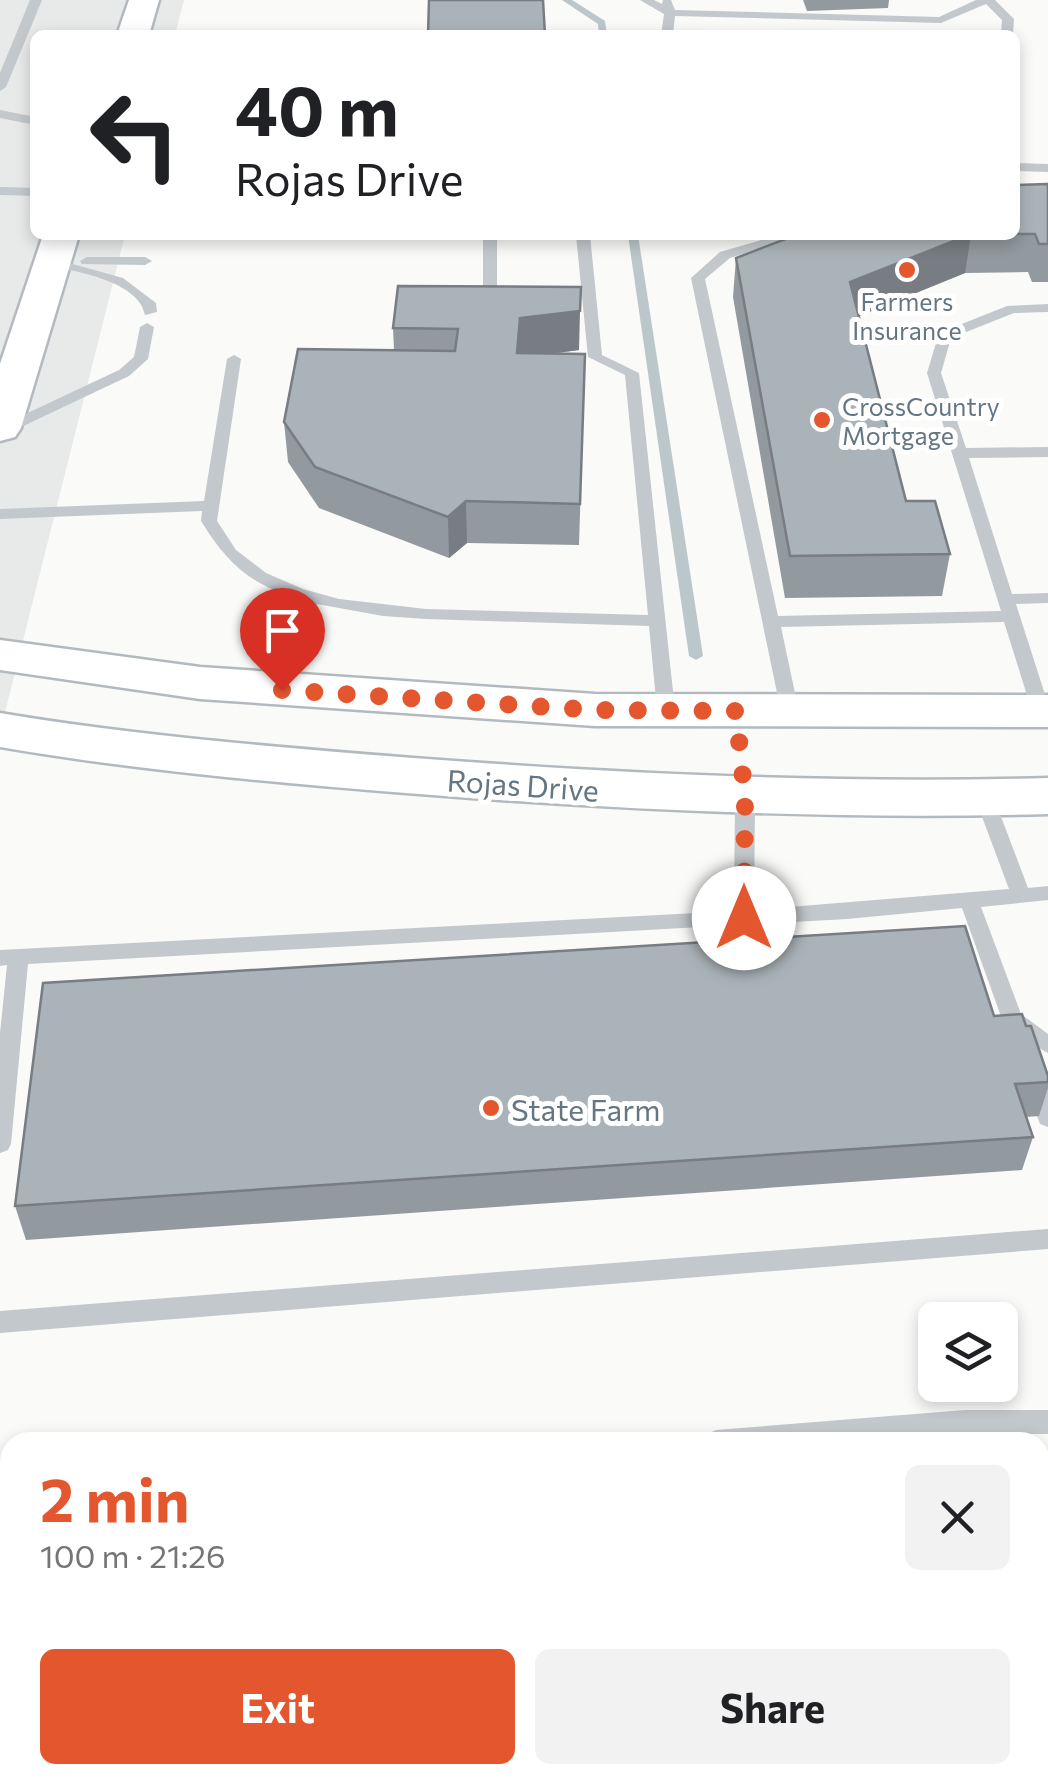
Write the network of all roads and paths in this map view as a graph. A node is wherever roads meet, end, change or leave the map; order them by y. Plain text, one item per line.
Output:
1 (36, 0) edge
2 (144, 0) edge
3 (646, 0) edge
4 (987, 0) edge
5 (669, 7) edge
6 (941, 20) junction
7 (134, 30) edge
8 (940, 30) edge
9 (1007, 30) edge
10 (0, 87) edge
11 (0, 114) edge
12 (30, 119) edge
13 (1020, 167) edge
14 (1048, 168) edge
15 (0, 191) edge
16 (30, 192) edge
17 (490, 240) edge
18 (583, 240) edge
19 (777, 240) edge
20 (56, 248) edge
21 (145, 261) dead end
22 (1048, 308) edge
23 (490, 323) edge
24 (595, 357) junction
25 (576, 358) edge
26 (234, 359) dead end
27 (0, 430) edge
28 (1048, 452) edge
29 (960, 454) junction
30 (212, 506) junction
31 (0, 514) edge
32 (310, 596) junction
33 (1048, 598) edge
34 (1008, 607) junction
35 (656, 621) junction
36 (772, 622) junction
37 (0, 656) edge
38 (282, 690) junction
39 (666, 710) junction
40 (736, 711) junction
41 (1044, 711) edge
42 (790, 712) junction
43 (0, 730) edge
44 (1048, 796) edge
45 (745, 798) junction
46 (985, 798) junction
47 (1048, 893) edge
48 (1021, 896) junction
49 (969, 901) junction
50 (744, 918) junction
51 (9, 958) edge
52 (1012, 1018) junction
53 (1048, 1045) edge
54 (1048, 1118) edge
55 (0, 1144) edge
56 (1048, 1239) edge
57 (0, 1322) edge
58 (1048, 1422) edge
59 (840, 1432) edge

1 - 10 lane
2 - 7 main road
3 - 5 lane
4 - 6 lane
4 - 9 lane
5 - 6 lane
6 - 8 lane
11 - 12 lane
13 - 14 lane
15 - 16 lane
17 - 23 lane
18 - 24 lane
19 - 36 lane
20 - 21 lane
20 - 27 main road
20 - 27 lane
22 - 29 lane
24 - 25 lane
24 - 35 lane
26 - 30 lane
28 - 29 lane
29 - 34 lane
30 - 31 lane
30 - 32 lane
32 - 35 lane
32 - 38 lane
33 - 34 lane
34 - 36 lane
34 - 41 lane
35 - 39 lane
36 - 42 lane
37 - 38 main road
38 - 39 main road
39 - 40 main road
40 - 42 main road
40 - 45 main road
41 - 42 main road
43 - 45 main road, Rojas Drive
44 - 46 main road, Rojas Drive
45 - 46 main road, Rojas Drive
45 - 50 lane
46 - 48 lane
47 - 48 lane
48 - 49 lane
49 - 50 lane
49 - 52 lane
50 - 51 lane
51 - 55 lane
52 - 53 lane
52 - 54 lane
56 - 57 lane
58 - 59 lane

